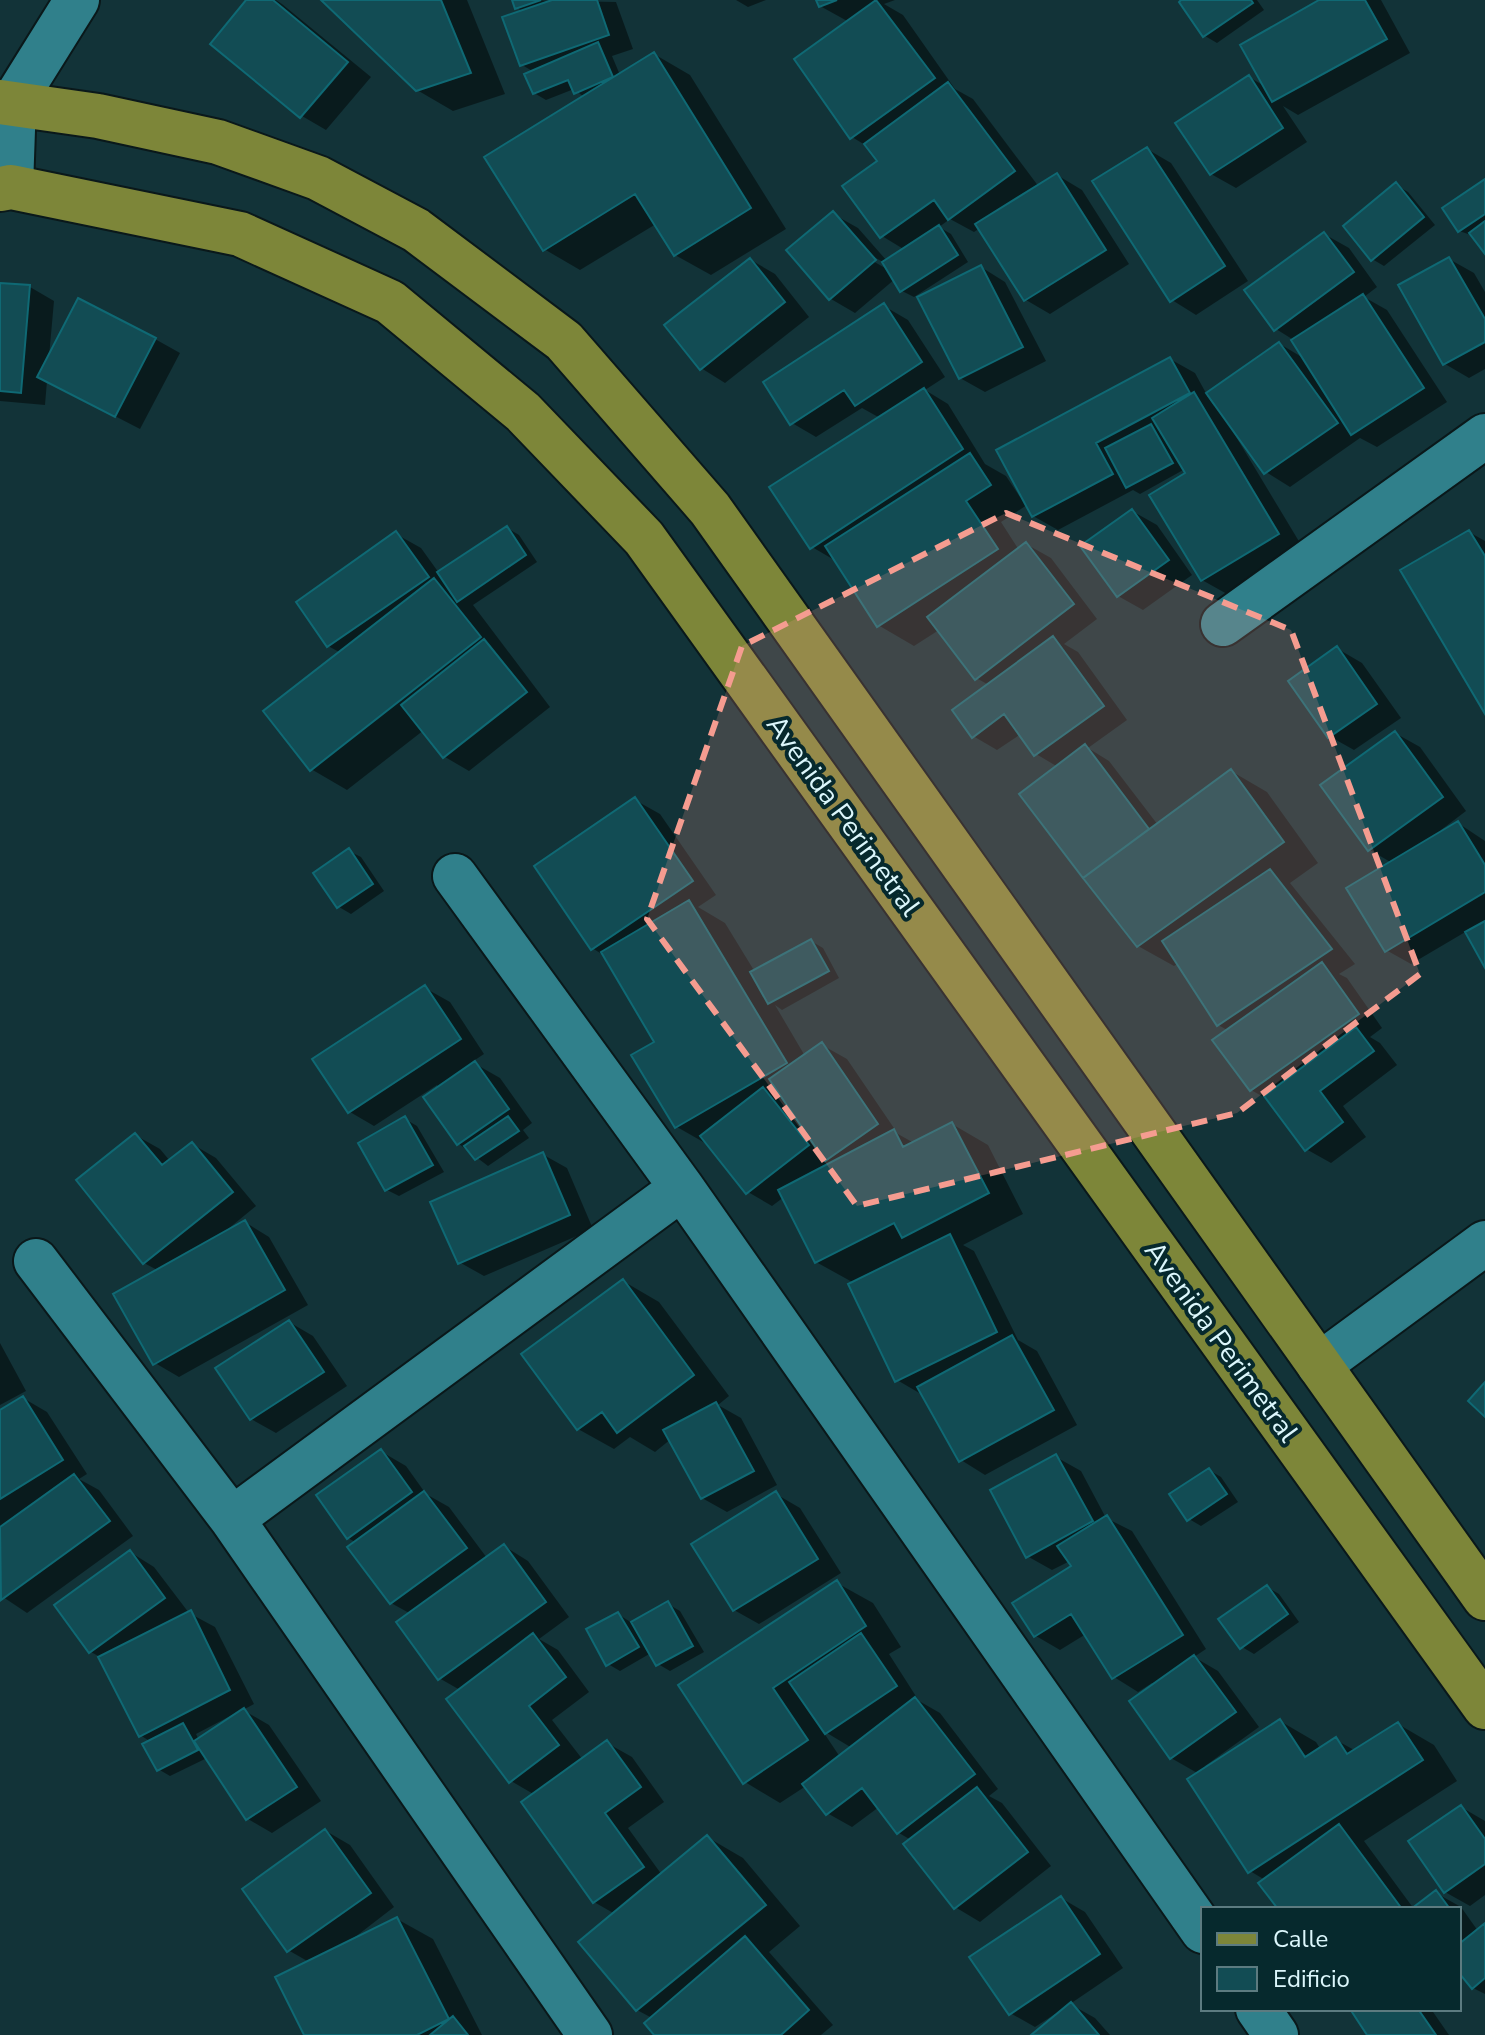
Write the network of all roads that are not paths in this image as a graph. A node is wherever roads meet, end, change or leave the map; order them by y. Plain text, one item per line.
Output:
1 (77, 0) edge
2 (5, 96) edge
3 (5, 188) edge
4 (1485, 436) edge
5 (1223, 624) dead end
6 (455, 876) dead end
7 (682, 1188) junction
8 (1485, 1243) edge
9 (36, 1261) dead end
10 (1319, 1365) junction
11 (232, 1519) junction
12 (1485, 1598) edge
13 (1485, 1707) edge
14 (1201, 1928) edge
15 (1259, 2011) edge
16 (590, 2035) edge
17 (1276, 2035) edge

1 - 2 street
2 - 3 street
2 - 10 main road
3 - 13 main road, Avenida Perimetral
4 - 5 street
6 - 7 street
7 - 11 street
7 - 14 street
8 - 10 street
9 - 11 street
10 - 12 main road
11 - 16 street
15 - 17 street

